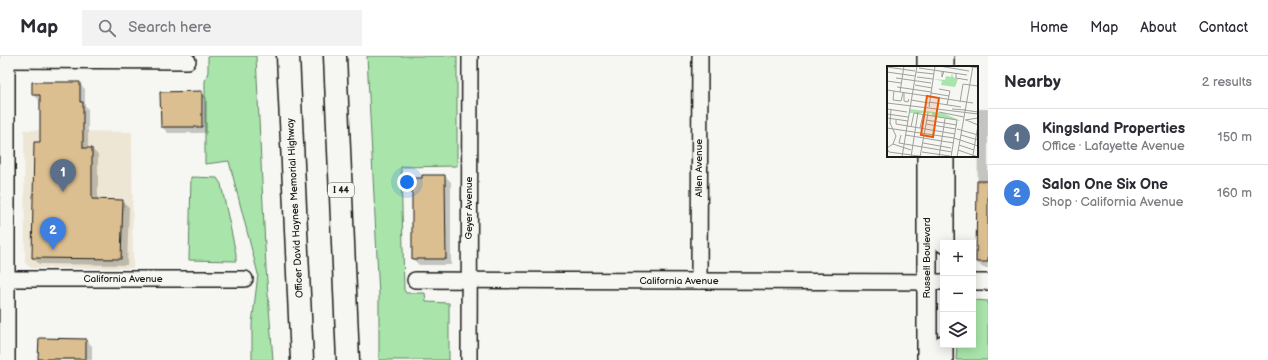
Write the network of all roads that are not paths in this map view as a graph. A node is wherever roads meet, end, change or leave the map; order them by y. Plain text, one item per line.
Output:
1 (335, 56) edge
2 (470, 56) edge
3 (700, 56) edge
4 (7, 58) edge
5 (287, 60) edge
6 (188, 61) dead end
7 (927, 157) edge
8 (944, 157) edge
9 (944, 240) edge
10 (4, 279) edge
11 (245, 279) dead end
12 (415, 280) dead end
13 (469, 281) junction
14 (699, 281) junction
15 (935, 282) edge
16 (976, 282) edge
17 (988, 282) edge
18 (943, 348) edge
19 (7, 360) edge
20 (302, 360) edge
21 (348, 360) edge
22 (469, 360) edge
23 (927, 360) edge
24 (943, 360) edge

1 - 21 highway, I 44
2 - 13 street, Geyer Avenue
3 - 14 street, Allen Avenue
4 - 6 street
4 - 10 street
5 - 20 highway, Officer David Haynes Memorial Highway
7 - 15 main road, Russell Boulevard
8 - 9 main road, Russell Boulevard
10 - 11 street, California Avenue
10 - 19 street
12 - 13 street, California Avenue
13 - 14 street, California Avenue
13 - 22 street, Geyer Avenue
14 - 15 street, California Avenue
15 - 23 main road, Russell Boulevard
16 - 17 street
18 - 24 main road

